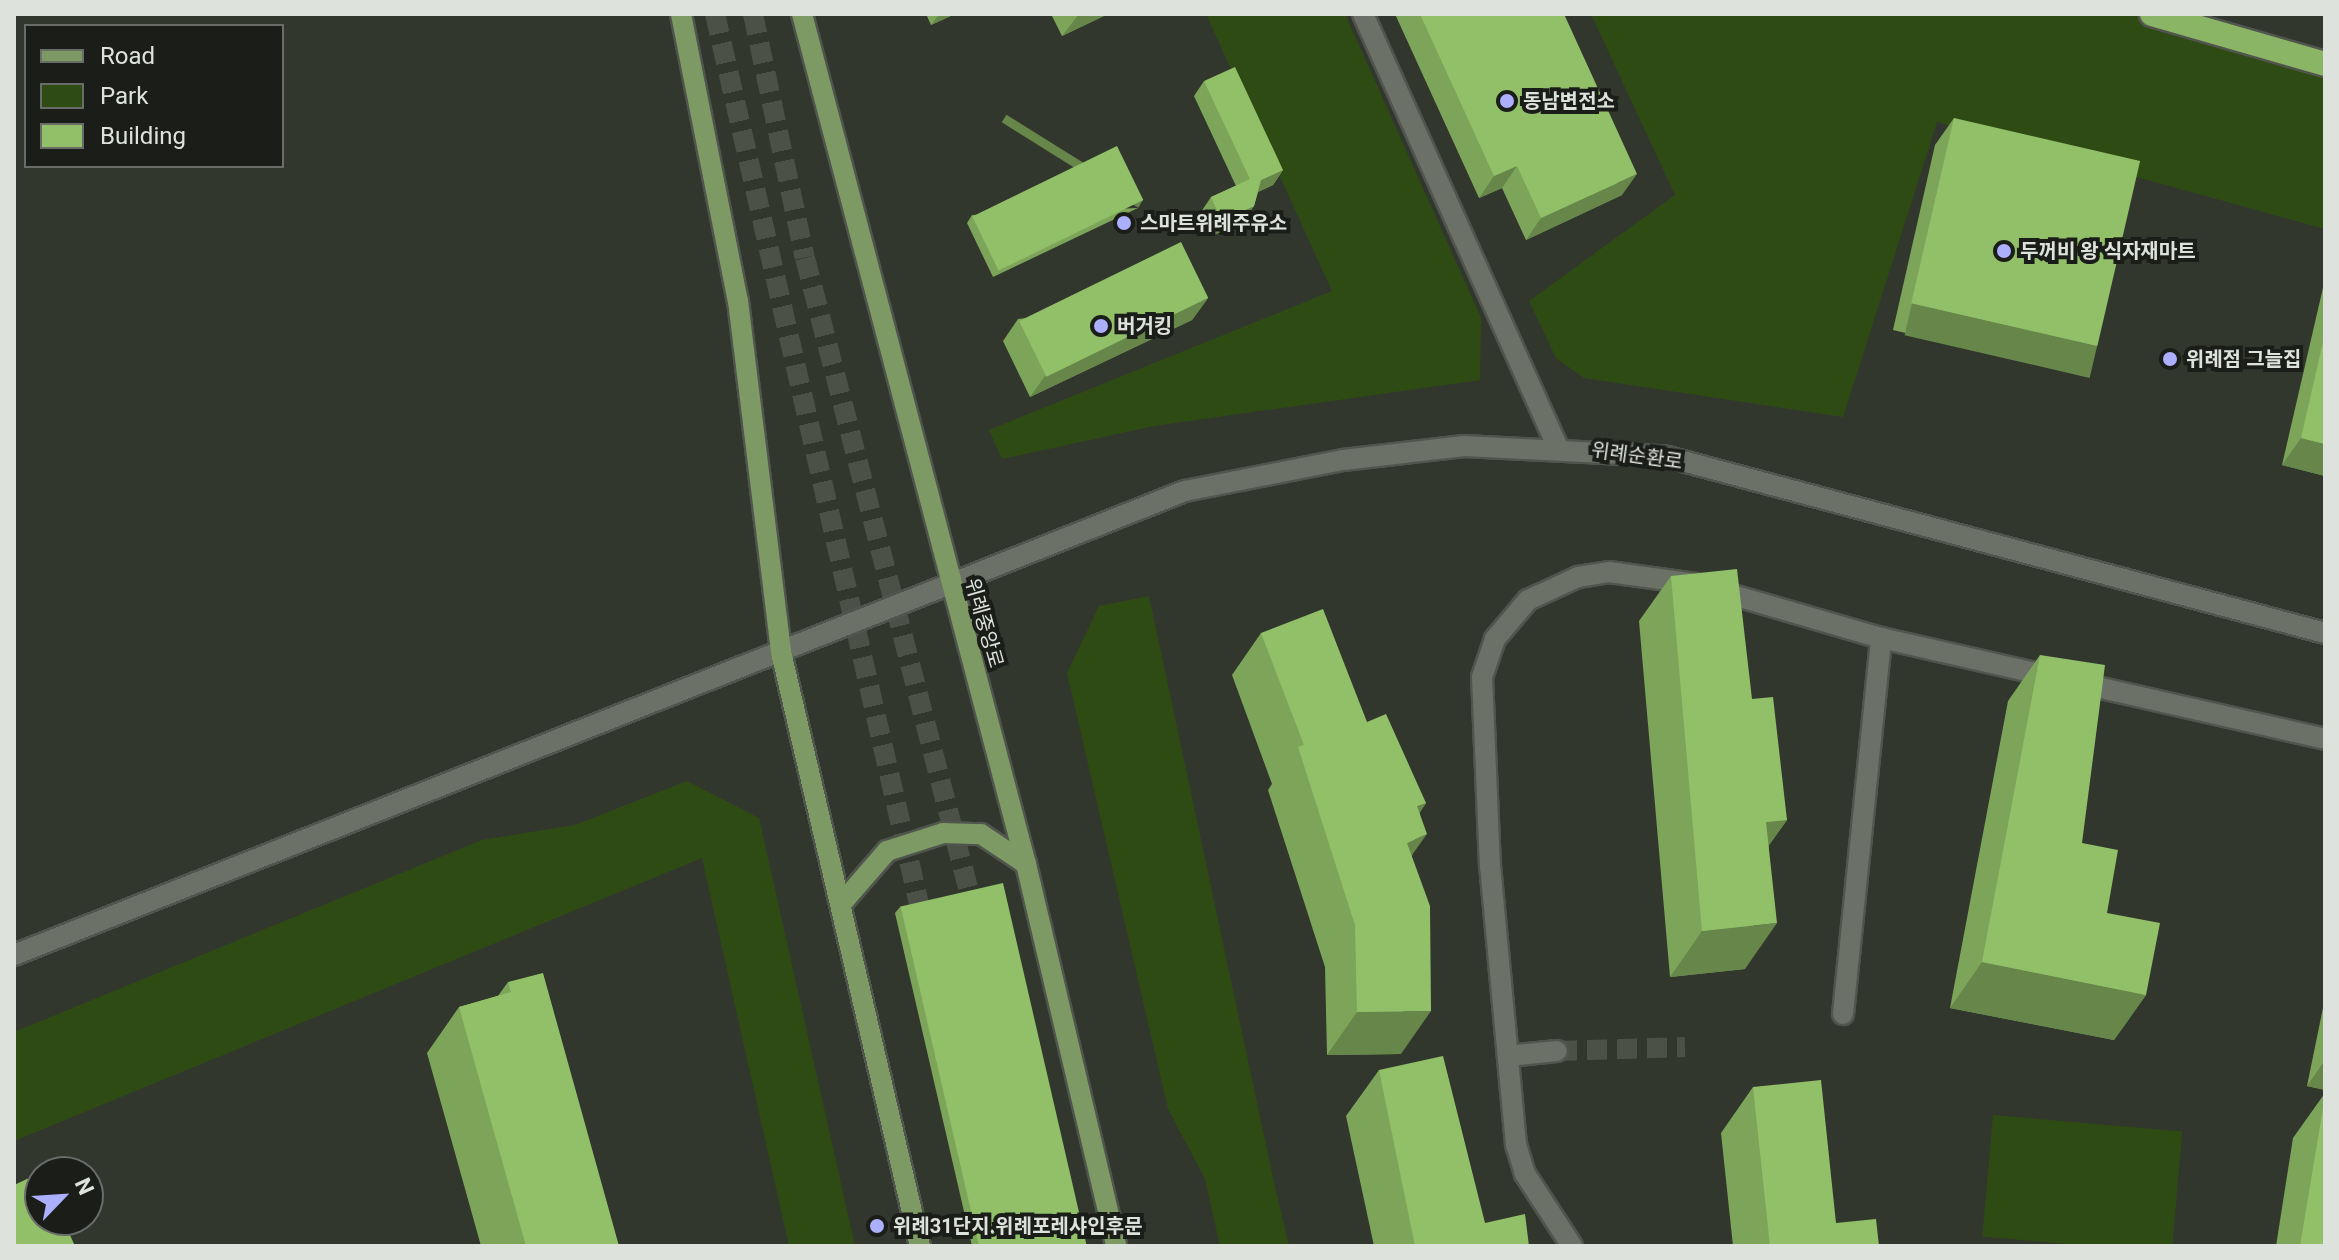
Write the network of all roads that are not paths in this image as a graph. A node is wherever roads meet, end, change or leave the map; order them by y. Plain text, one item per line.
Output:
1 (681, 14) edge
2 (802, 14) edge
3 (1363, 14) edge
4 (2152, 14) edge
5 (2325, 64) edge
6 (1557, 446) junction
7 (948, 582) junction
8 (2325, 633) edge
9 (1881, 638) junction
10 (781, 652) junction
11 (2325, 739) edge
12 (1026, 864) junction
13 (842, 903) junction
14 (14, 955) edge
15 (1843, 1014) dead end
16 (1557, 1051) tunnel mouth
17 (1508, 1056) junction
18 (920, 1246) edge
19 (1116, 1246) edge
20 (1572, 1246) edge

1 - 10 main road
2 - 7 main road, 위례중앙로
3 - 6 street
4 - 5 highway
6 - 7 street, 위례순환로
6 - 8 street, 위례순환로
7 - 10 street, 위례순환로
7 - 12 main road, 위례중앙로
9 - 11 street
9 - 15 street
9 - 17 street
10 - 13 main road
10 - 14 street, 위례순환로
12 - 13 main road
12 - 19 main road, 위례중앙로
13 - 18 main road
16 - 17 street
17 - 20 street

